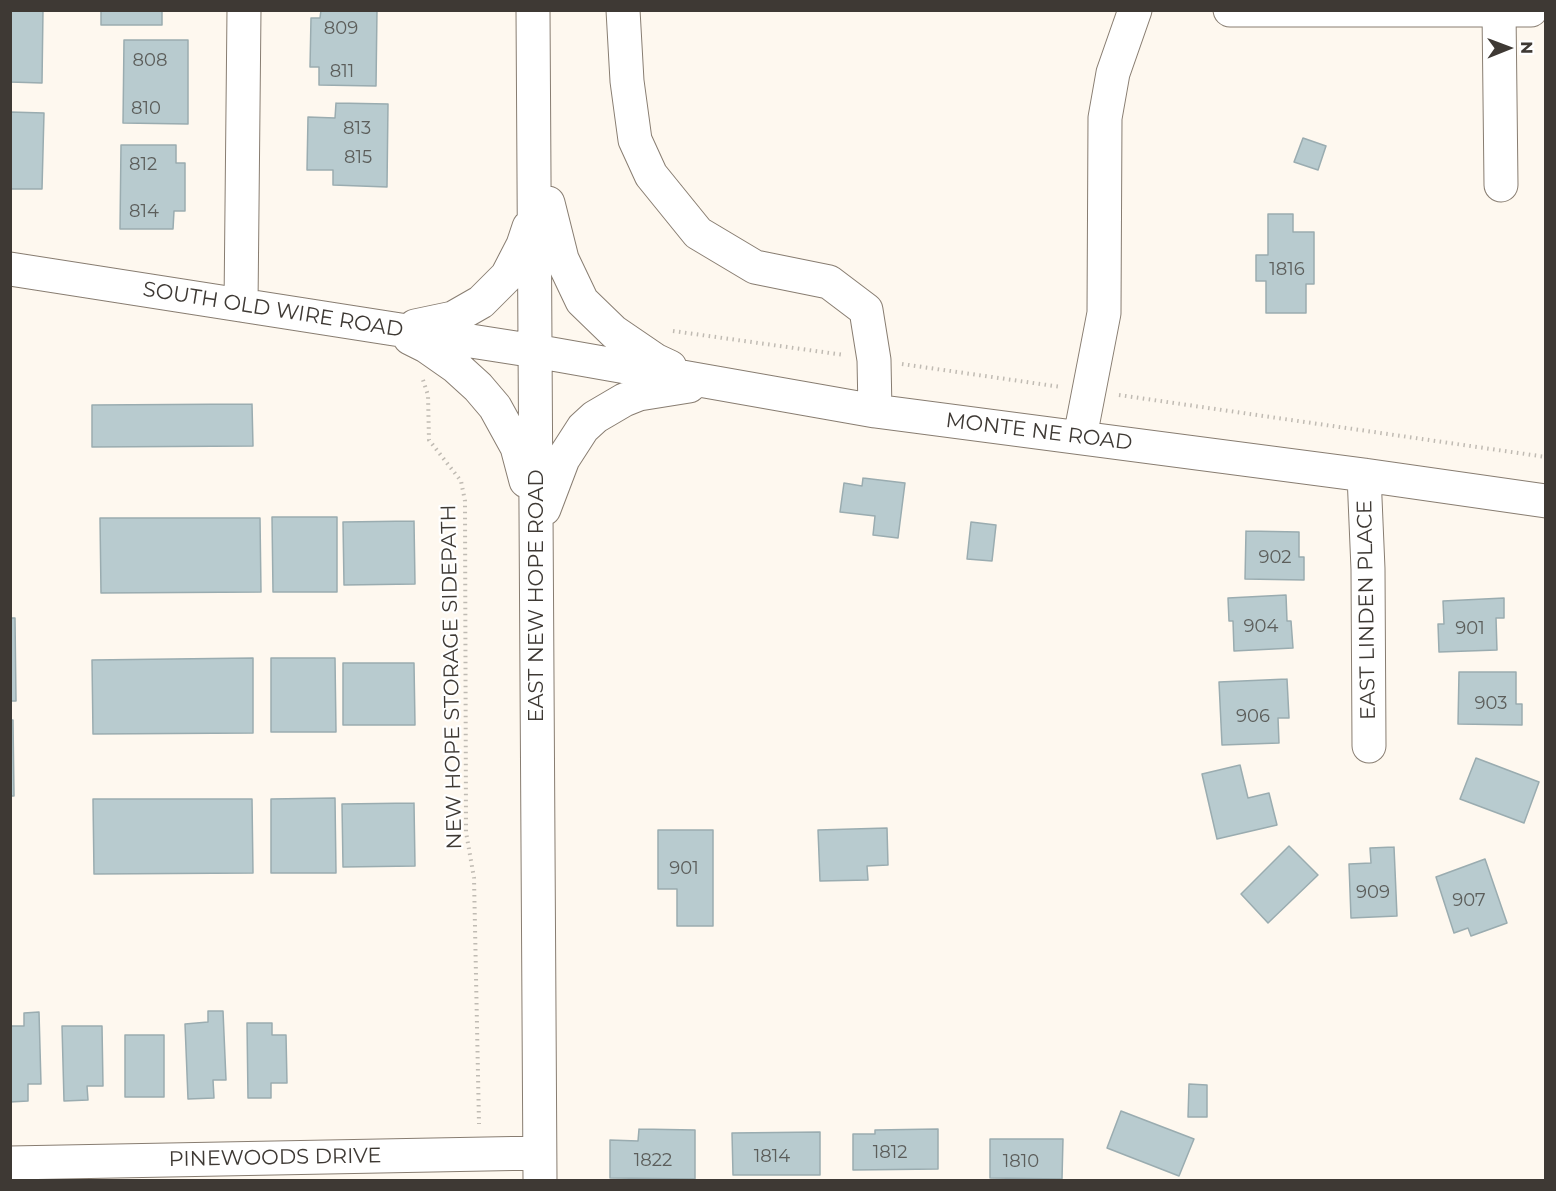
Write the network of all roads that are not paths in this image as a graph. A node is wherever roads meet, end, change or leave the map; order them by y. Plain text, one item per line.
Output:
1 (244, 10) edge
2 (533, 10) edge
3 (623, 10) edge
4 (1135, 10) edge
5 (1230, 10) edge
6 (1531, 10) edge
7 (1499, 11) edge
8 (534, 107) junction
9 (1501, 185) dead end
10 (534, 194) junction
11 (10, 270) edge
12 (241, 305) junction
13 (383, 327) junction
14 (535, 351) junction
15 (732, 385) junction
16 (875, 411) junction
17 (1080, 437) junction
18 (1364, 475) junction
19 (1545, 501) edge
20 (536, 546) junction
21 (1369, 746) dead end
22 (10, 1163) edge
23 (539, 1167) edge

1 - 12 street
2 - 8 street, EAST NEW HOPE ROAD
3 - 16 street
4 - 17 street
5 - 7 street
6 - 7 street
7 - 9 street
8 - 10 street, EAST NEW HOPE ROAD
8 - 15 street
10 - 13 street
10 - 14 street, EAST NEW HOPE ROAD
11 - 12 street, SOUTH OLD WIRE ROAD
12 - 13 street, SOUTH OLD WIRE ROAD
13 - 14 street, SOUTH OLD WIRE ROAD
13 - 20 street
14 - 15 street, MONTE NE ROAD
14 - 20 street, EAST NEW HOPE ROAD
15 - 16 street, MONTE NE ROAD
15 - 20 street
16 - 17 street, MONTE NE ROAD
17 - 18 street, MONTE NE ROAD
18 - 19 street, MONTE NE ROAD
18 - 21 street, EAST LINDEN PLACE
20 - 23 street, EAST NEW HOPE ROAD
22 - 23 street, PINEWOODS DRIVE

